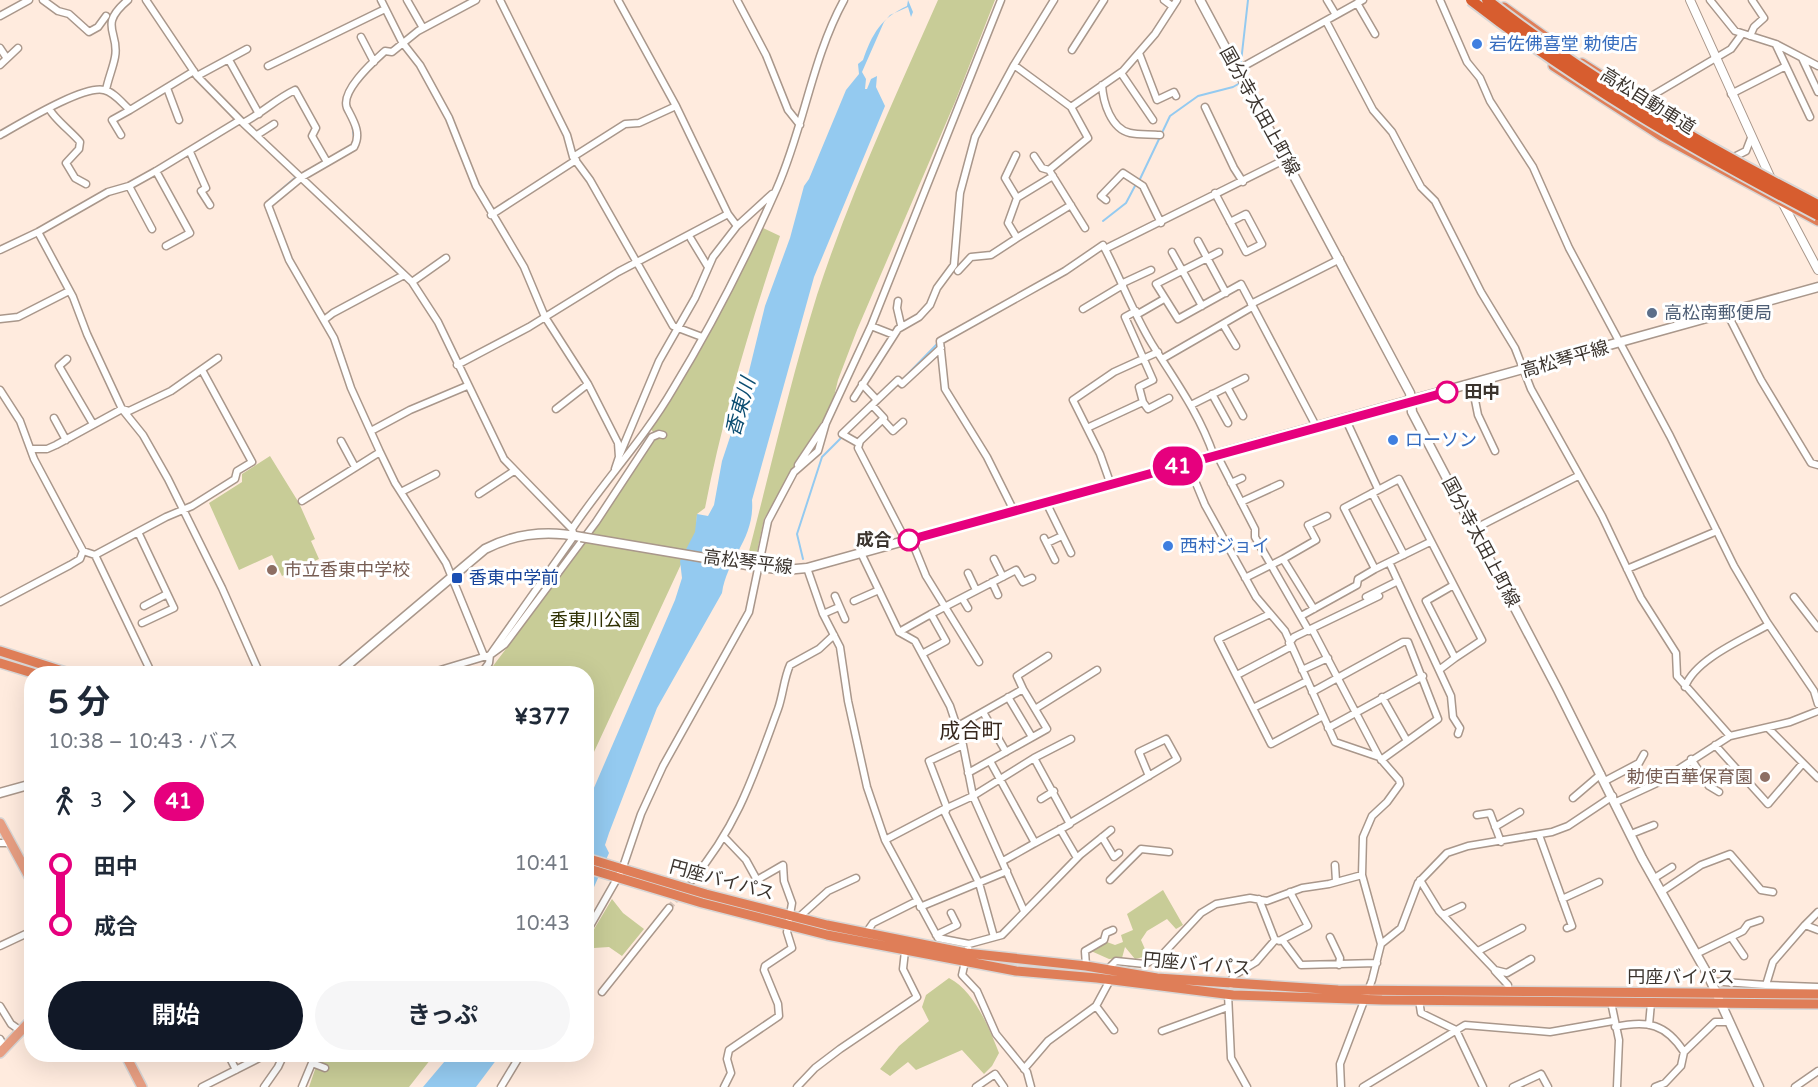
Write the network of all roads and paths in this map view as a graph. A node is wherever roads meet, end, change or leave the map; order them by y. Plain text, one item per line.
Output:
1 (29, 0) edge
2 (43, 0) edge
3 (129, 0) edge
4 (146, 0) edge
5 (407, 0) edge
6 (476, 0) edge
7 (500, 0) edge
8 (618, 0) edge
9 (737, 0) edge
10 (844, 0) edge
11 (1001, 0) edge
12 (1054, 0) edge
13 (1104, 0) edge
14 (1164, 0) edge
15 (1177, 0) edge
16 (1200, 0) edge
17 (1327, 0) edge
18 (1440, 0) edge
19 (1464, 0) edge
20 (1472, 0) edge
21 (1487, 0) edge
22 (1495, 0) edge
23 (1690, 0) edge
24 (1710, 0) edge
25 (1752, 0) edge
26 (383, 1) edge
27 (1360, 2) edge
28 (1172, 6) junction
29 (386, 9) junction
30 (0, 15) edge
31 (1336, 15) junction
32 (106, 16) dead end
33 (1326, 21) junction
34 (101, 23) junction
35 (422, 27) junction
36 (110, 28) junction
37 (1375, 34) dead end
38 (1742, 34) junction
39 (1750, 36) junction
40 (361, 37) dead end
41 (401, 41) junction
42 (1776, 44) junction
43 (0, 48) edge
44 (18, 48) dead end
45 (247, 49) dead end
46 (1072, 50) dead end
47 (1139, 53) junction
48 (6, 57) junction
49 (1802, 57) junction
50 (1715, 59) junction
51 (229, 60) junction
52 (374, 62) junction
53 (0, 65) edge
54 (1014, 65) junction
55 (268, 66) dead end
56 (1786, 66) junction
57 (1818, 66) edge
58 (1237, 70) junction
59 (196, 73) junction
60 (1121, 73) junction
61 (1102, 85) junction
62 (167, 88) junction
63 (106, 90) junction
64 (1818, 92) edge
65 (1731, 94) junction
66 (1176, 96) dead end
67 (1643, 102) junction
68 (676, 106) junction
69 (1071, 107) junction
70 (1205, 107) dead end
71 (49, 108) junction
72 (130, 110) junction
73 (259, 114) junction
74 (1810, 117) dead end
75 (179, 120) dead end
76 (1152, 120) dead end
77 (242, 121) junction
78 (274, 124) dead end
79 (800, 124) junction
80 (0, 135) edge
81 (121, 135) dead end
82 (257, 135) junction
83 (1160, 135) dead end
84 (1751, 138) junction
85 (189, 152) junction
86 (1016, 155) dead end
87 (1034, 156) dead end
88 (1736, 156) junction
89 (574, 158) junction
90 (1286, 159) junction
91 (326, 160) junction
92 (1049, 170) junction
93 (156, 171) junction
94 (1768, 174) junction
95 (300, 176) junction
96 (1053, 176) junction
97 (1243, 182) junction
98 (86, 184) dead end
99 (129, 186) junction
100 (777, 190) junction
101 (1215, 194) junction
102 (1017, 198) junction
103 (1818, 199) edge
104 (1106, 200) dead end
105 (1782, 202) junction
106 (210, 205) dead end
107 (1071, 205) junction
108 (1818, 206) edge
109 (728, 214) junction
110 (491, 215) junction
111 (1818, 215) edge
112 (1818, 221) edge
113 (1230, 222) junction
114 (1161, 223) junction
115 (737, 226) junction
116 (1085, 228) dead end
117 (152, 229) dead end
118 (38, 232) junction
119 (1017, 238) junction
120 (691, 239) dead end
121 (1198, 241) dead end
122 (166, 246) dead end
123 (1105, 249) junction
124 (0, 250) edge
125 (1172, 252) dead end
126 (1219, 252) dead end
127 (446, 258) dead end
128 (1208, 258) junction
129 (1340, 259) junction
130 (637, 264) junction
131 (708, 267) junction
132 (1151, 270) dead end
133 (1818, 270) edge
134 (958, 271) dead end
135 (1182, 271) junction
136 (404, 275) junction
137 (412, 282) junction
138 (1123, 284) junction
139 (1818, 287) edge
140 (69, 291) junction
141 (1226, 292) junction
142 (1164, 299) junction
143 (898, 301) dead end
144 (1202, 306) junction
145 (1251, 306) junction
146 (1083, 309) dead end
147 (1137, 313) junction
148 (1727, 313) junction
149 (545, 317) junction
150 (0, 319) edge
151 (325, 319) junction
152 (902, 325) junction
153 (871, 326) junction
154 (1224, 326) junction
155 (677, 330) junction
156 (894, 334) junction
157 (702, 337) junction
158 (1620, 343) junction
159 (940, 344) junction
160 (1236, 346) dead end
161 (1158, 352) junction
162 (218, 358) dead end
163 (67, 359) dead end
164 (1143, 359) junction
165 (1162, 359) junction
166 (457, 365) junction
167 (202, 370) junction
168 (1523, 370) junction
169 (1245, 378) dead end
170 (588, 384) junction
171 (862, 384) junction
172 (1472, 385) junction
173 (467, 386) junction
174 (1227, 387) junction
175 (0, 390) edge
176 (1212, 394) junction
177 (854, 398) dead end
178 (1168, 398) dead end
179 (1143, 402) junction
180 (1412, 402) junction
181 (874, 405) junction
182 (1191, 405) junction
183 (556, 409) dead end
184 (122, 410) junction
185 (1243, 416) dead end
186 (54, 418) dead end
187 (883, 420) junction
188 (1346, 420) junction
189 (903, 422) dead end
190 (1228, 423) dead end
191 (93, 424) junction
192 (1087, 428) junction
193 (1317, 428) junction
194 (371, 431) junction
195 (663, 435) dead end
196 (66, 440) junction
197 (341, 441) dead end
198 (858, 443) junction
199 (31, 449) junction
200 (1495, 451) dead end
201 (380, 452) junction
202 (1215, 456) junction
203 (619, 457) junction
204 (1188, 464) junction
205 (1818, 465) edge
206 (355, 467) junction
207 (514, 471) junction
208 (436, 474) dead end
209 (613, 475) junction
210 (1578, 476) junction
211 (1242, 478) dead end
212 (1231, 483) junction
213 (1280, 484) dead end
214 (1111, 485) junction
215 (1375, 491) junction
216 (401, 492) junction
217 (480, 494) dead end
218 (302, 501) dead end
219 (1046, 502) junction
220 (1241, 502) junction
221 (183, 510) junction
222 (1014, 511) junction
223 (1327, 516) dead end
224 (1474, 529) junction
225 (1717, 531) junction
226 (138, 532) junction
227 (576, 534) junction
228 (1062, 536) junction
229 (909, 540) junction
230 (1430, 542) junction
231 (82, 551) junction
232 (1071, 553) dead end
233 (861, 554) junction
234 (95, 555) junction
235 (1404, 555) junction
236 (1284, 558) junction
237 (994, 559) dead end
238 (1055, 560) dead end
239 (1389, 562) junction
240 (1270, 565) junction
241 (755, 567) junction
242 (807, 568) junction
243 (1375, 569) junction
244 (1627, 569) junction
245 (968, 573) dead end
246 (451, 577) junction
247 (1002, 577) junction
248 (1032, 578) dead end
249 (1245, 578) junction
250 (1398, 581) junction
251 (992, 582) junction
252 (1357, 585) junction
253 (1452, 586) junction
254 (879, 590) junction
255 (976, 590) junction
256 (168, 594) junction
257 (998, 595) dead end
258 (835, 596) dead end
259 (1379, 596) dead end
260 (1794, 597) dead end
261 (962, 598) junction
262 (1368, 599) junction
263 (854, 601) dead end
264 (0, 602) edge
265 (144, 606) dead end
266 (946, 606) junction
267 (839, 607) junction
268 (968, 608) dead end
269 (1314, 609) junction
270 (823, 614) junction
271 (931, 614) junction
272 (1270, 614) junction
273 (1301, 616) junction
274 (845, 619) dead end
275 (142, 623) dead end
276 (1768, 625) junction
277 (1818, 628) edge
278 (1310, 630) junction
279 (899, 632) junction
280 (834, 635) junction
281 (1290, 645) junction
282 (0, 651) edge
283 (922, 654) junction
284 (487, 655) junction
285 (1048, 656) dead end
286 (1328, 658) junction
287 (1455, 658) junction
288 (979, 662) dead end
289 (0, 663) edge
290 (47, 666) edge
291 (148, 666) edge
292 (256, 666) edge
293 (346, 666) edge
294 (453, 666) edge
295 (487, 666) edge
296 (24, 670) edge
297 (1097, 670) dead end
298 (1302, 670) junction
299 (1439, 670) junction
300 (1237, 675) junction
301 (1423, 676) junction
302 (1337, 678) junction
303 (1307, 681) junction
304 (1685, 687) junction
305 (1023, 688) junction
306 (1312, 692) junction
307 (1008, 697) junction
308 (1382, 698) junction
309 (1818, 704) edge
310 (1253, 708) junction
311 (1035, 709) junction
312 (1818, 711) edge
313 (983, 712) junction
314 (1355, 712) junction
315 (1323, 716) junction
316 (958, 726) junction
317 (1328, 728) junction
318 (1768, 728) junction
319 (1458, 734) dead end
320 (1730, 736) junction
321 (1032, 737) junction
322 (1071, 739) dead end
323 (1407, 741) junction
324 (963, 745) junction
325 (1715, 745) junction
326 (1006, 752) junction
327 (1644, 754) dead end
328 (1034, 758) junction
329 (1380, 758) junction
330 (1691, 759) junction
331 (990, 760) junction
332 (1803, 763) junction
333 (968, 773) junction
334 (1149, 776) junction
335 (1603, 778) junction
336 (1818, 778) edge
337 (1000, 779) junction
338 (24, 786) edge
339 (1054, 791) junction
340 (1719, 792) dead end
341 (0, 793) edge
342 (973, 796) junction
343 (1573, 798) dead end
344 (1041, 799) dead end
345 (1614, 799) junction
346 (947, 808) junction
347 (1477, 815) dead end
348 (1521, 820) dead end
349 (0, 823) edge
350 (1070, 823) junction
351 (1654, 825) dead end
352 (1495, 827) junction
353 (1060, 830) junction
354 (1111, 830) dead end
355 (1631, 834) junction
356 (1539, 835) junction
357 (1102, 837) junction
358 (725, 838) junction
359 (885, 840) junction
360 (1500, 842) junction
361 (0, 843) edge
362 (11, 843) junction
363 (1035, 843) junction
364 (1169, 852) dead end
365 (1119, 853) dead end
366 (1077, 858) junction
367 (1003, 861) junction
368 (594, 862) edge
369 (1335, 866) dead end
370 (24, 867) edge
371 (1671, 867) dead end
372 (594, 869) edge
373 (1007, 871) junction
374 (616, 873) junction
375 (1362, 875) junction
376 (856, 878) dead end
377 (1653, 879) junction
378 (692, 880) tunnel mouth
379 (1110, 880) dead end
380 (1420, 880) junction
381 (1336, 881) junction
382 (1599, 882) dead end
383 (979, 883) junction
384 (1290, 892) junction
385 (1660, 892) junction
386 (1773, 892) dead end
387 (1259, 899) junction
388 (1562, 899) junction
389 (918, 904) junction
390 (1461, 906) dead end
391 (669, 908) tunnel mouth
392 (1024, 911) junction
393 (1818, 912) edge
394 (951, 913) dead end
395 (1443, 915) junction
396 (594, 917) edge
397 (792, 919) junction
398 (1760, 920) dead end
399 (1805, 925) junction
400 (1522, 928) dead end
401 (1567, 928) dead end
402 (1113, 930) dead end
403 (1818, 930) edge
404 (867, 933) junction
405 (24, 935) edge
406 (936, 935) junction
407 (994, 937) junction
408 (1330, 937) dead end
409 (1731, 937) junction
410 (1277, 940) junction
411 (1381, 944) junction
412 (0, 946) edge
413 (905, 951) junction
414 (1478, 951) junction
415 (966, 953) junction
416 (1696, 954) junction
417 (1744, 956) dead end
418 (1531, 959) dead end
419 (1377, 963) junction
420 (1340, 965) junction
421 (1086, 966) junction
422 (1107, 970) junction
423 (1495, 970) junction
424 (1110, 980) junction
425 (1710, 981) junction
426 (1766, 985) junction
427 (1818, 987) edge
428 (1229, 990) junction
429 (602, 992) dead end
430 (1508, 992) junction
431 (1716, 993) junction
432 (1818, 994) edge
433 (1366, 995) junction
434 (1419, 1000) junction
435 (1611, 1002) junction
436 (1651, 1003) junction
437 (1720, 1003) junction
438 (1818, 1004) edge
439 (0, 1006) edge
440 (1096, 1006) junction
441 (1228, 1008) junction
442 (1729, 1022) junction
443 (1614, 1024) junction
444 (1649, 1025) junction
445 (24, 1028) edge
446 (1114, 1030) dead end
447 (1456, 1030) junction
448 (21, 1031) junction
449 (1162, 1031) dead end
450 (2, 1046) edge
451 (1684, 1052) junction
452 (129, 1062) edge
453 (232, 1062) edge
454 (247, 1062) edge
455 (280, 1062) edge
456 (516, 1062) edge
457 (325, 1068) dead end
458 (1024, 1069) junction
459 (236, 1070) junction
460 (1818, 1071) edge
461 (1666, 1085) edge
462 (142, 1087) edge
463 (202, 1087) edge
464 (264, 1087) edge
465 (302, 1087) edge
466 (501, 1087) edge
467 (724, 1087) edge
468 (797, 1087) edge
469 (976, 1087) edge
470 (1004, 1087) edge
471 (1031, 1087) edge
472 (1247, 1087) edge
473 (1341, 1087) edge
474 (1363, 1087) edge
475 (1483, 1087) edge
476 (1513, 1087) edge
477 (1548, 1087) edge
478 (1617, 1087) edge
479 (1655, 1087) edge
480 (1759, 1087) edge
481 (1795, 1087) edge

1 - 30 street
2 - 34 street
3 - 36 street
4 - 59 street
5 - 35 street
6 - 35 street
7 - 89 street
8 - 68 street
9 - 79 street
10 - 79 street
11 - 153 street
12 - 54 street
13 - 46 street
14 - 28 street
15 - 28 street
16 - 58 main road, 国分寺太田上町線
17 - 31 street
18 - 158 street
19 - 105 highway
20 - 111 highway, 高松自動車道, bridge
21 - 108 highway, 高松自動車道, bridge
22 - 67 highway
23 - 50 street
24 - 38 street
25 - 39 street
26 - 29 street
27 - 31 street
27 - 37 street
28 - 47 street
29 - 41 street
29 - 55 street
31 - 33 street
32 - 34 street
33 - 58 street
33 - 168 street
34 - 36 street
35 - 41 street
36 - 63 street
38 - 39 street
38 - 50 street
39 - 42 street
40 - 52 street
41 - 52 street
41 - 110 street
42 - 49 street
42 - 56 street
43 - 48 street
44 - 48 street
45 - 51 street
47 - 60 street
47 - 66 street
48 - 53 street
49 - 57 street
49 - 64 street
50 - 65 street
50 - 67 street
51 - 59 street
51 - 73 street
52 - 91 street
54 - 69 street
54 - 152 street
56 - 65 street
56 - 74 street
58 - 90 main road, 国分寺太田上町線
59 - 62 street
59 - 77 street
60 - 61 street
60 - 76 street
61 - 69 street
61 - 83 street
62 - 72 street
62 - 75 street
63 - 71 street
63 - 72 street
65 - 84 street
67 - 88 highway
68 - 89 street
68 - 109 street
69 - 92 street
70 - 97 street
71 - 80 street
71 - 98 street
72 - 81 street
73 - 77 street
73 - 91 street
77 - 82 street
77 - 85 street
78 - 82 street
79 - 100 street
82 - 95 street
84 - 88 street
84 - 94 street
85 - 93 street
85 - 106 street
86 - 102 street
87 - 92 street
88 - 94 highway
89 - 110 street
89 - 130 street
90 - 97 street
90 - 129 main road, 国分寺太田上町線
91 - 95 street
92 - 96 street
93 - 99 street
93 - 122 street
94 - 103 highway
94 - 105 street
95 - 136 street
95 - 151 street
96 - 102 street
96 - 107 street
97 - 101 street
99 - 117 street
99 - 118 street
100 - 115 street
100 - 157 street
101 - 113 street
101 - 114 street
102 - 119 street
104 - 114 street
105 - 112 highway
105 - 133 street
107 - 116 street
107 - 119 street
109 - 115 street
109 - 130 street
110 - 149 street
113 - 113 street
114 - 123 street
115 - 131 street
118 - 124 street
118 - 140 street
119 - 134 street
120 - 131 street
121 - 128 street
123 - 138 street
123 - 159 street
125 - 135 street
126 - 128 street
127 - 137 street
128 - 135 street
128 - 141 street
129 - 145 street
129 - 180 main road, 国分寺太田上町線
130 - 149 street
130 - 155 street
131 - 155 street
132 - 138 street
135 - 142 street
135 - 144 street
136 - 137 street
136 - 151 street
137 - 166 street
138 - 146 street
138 - 147 street
139 - 148 main road, 高松琴平線
140 - 150 street
140 - 184 street
141 - 144 street
141 - 145 street
142 - 144 street
142 - 147 street
143 - 152 street
145 - 154 street
145 - 193 street
147 - 161 street
147 - 164 street
148 - 158 main road, 高松琴平線
148 - 205 street
149 - 166 street
149 - 170 street
151 - 194 street
152 - 156 street
153 - 156 street
153 - 241 street
154 - 160 street
154 - 165 street
155 - 157 street
155 - 203 street
156 - 171 street
157 - 209 street
158 - 168 main road, 高松琴平線
158 - 225 street
159 - 181 street
159 - 222 street
161 - 164 street
161 - 165 street
162 - 167 street
163 - 191 street
164 - 179 street
164 - 192 street
165 - 182 street
166 - 173 street
167 - 184 street
167 - 221 street
168 - 172 main road, 高松琴平線
168 - 210 street
169 - 174 street
170 - 183 street
170 - 203 street
171 - 177 street
171 - 181 street
172 - 180 main road, 高松琴平線
172 - 200 street
173 - 194 street
173 - 207 street
174 - 176 street
174 - 185 street
175 - 199 street
176 - 182 street
176 - 190 street
178 - 179 street
179 - 192 street
180 - 188 main road, 高松琴平線
180 - 224 main road, 国分寺太田上町線
181 - 187 street
181 - 198 street
182 - 202 street
184 - 191 street
184 - 221 street
186 - 196 street
187 - 189 street
187 - 198 street
188 - 193 main road, 高松琴平線
188 - 215 street
191 - 196 street
192 - 214 street
193 - 202 main road, 高松琴平線
194 - 201 street
195 - 284 street
196 - 199 street
197 - 206 street
198 - 229 street
199 - 231 street
201 - 206 street
201 - 216 street
202 - 204 main road, 高松琴平線
202 - 212 street
203 - 209 street
204 - 214 main road, 高松琴平線
204 - 249 street
206 - 218 street
207 - 217 street
207 - 227 street
208 - 216 street
209 - 227 street
210 - 224 street
210 - 244 street
211 - 212 street
212 - 220 street
213 - 220 street
214 - 219 main road, 高松琴平線
215 - 230 street
215 - 235 street
215 - 243 street
216 - 246 street
219 - 222 main road, 高松琴平線
219 - 228 street
220 - 240 street
221 - 226 street
221 - 292 street
222 - 229 main road, 高松琴平線
223 - 236 street
224 - 335 main road, 国分寺太田上町線
225 - 244 street
225 - 276 street
226 - 234 street
226 - 256 street
227 - 241 main road, 高松琴平線, bridge
227 - 246 main road, 高松琴平線
227 - 284 street
228 - 232 street
228 - 238 street
229 - 233 main road, 高松琴平線
229 - 266 street
230 - 235 street
230 - 253 street
231 - 234 street
231 - 264 street
233 - 242 main road, 高松琴平線
233 - 254 street
234 - 291 street
235 - 239 street
236 - 240 street
236 - 269 street
237 - 247 street
239 - 243 street
239 - 250 street
240 - 249 street
240 - 273 street
241 - 242 main road, 高松琴平線
241 - 374 street
242 - 270 street
243 - 252 street
244 - 304 street
245 - 255 street
246 - 284 street
246 - 293 main road, 高松琴平線
247 - 248 street
247 - 251 street
249 - 272 street
250 - 262 street
250 - 299 street
251 - 255 street
251 - 257 street
252 - 262 street
252 - 269 street
253 - 287 street
253 - 287 street
254 - 263 street
254 - 279 street
255 - 261 street
256 - 265 street
256 - 275 street
258 - 267 street
259 - 262 street
260 - 277 street
261 - 266 street
261 - 268 street
262 - 278 street
266 - 271 street
266 - 288 street
267 - 270 street
267 - 274 street
269 - 273 street
270 - 280 street
271 - 279 street
271 - 283 street
272 - 281 street
272 - 300 street
273 - 278 street
276 - 304 street
276 - 309 street
278 - 281 street
278 - 286 street
279 - 283 street
280 - 358 street
280 - 359 street
281 - 298 street
281 - 300 street
282 - 290 highway
283 - 316 street
284 - 294 street
284 - 295 street
285 - 305 street
286 - 298 street
286 - 302 street
287 - 299 street
289 - 296 highway
297 - 311 street
298 - 303 street
299 - 319 street
300 - 310 street
301 - 302 street
301 - 308 street
301 - 323 street
302 - 306 street
302 - 314 street
303 - 306 street
303 - 310 street
304 - 320 street
305 - 307 street
305 - 311 street
306 - 315 street
307 - 313 street
307 - 321 street
308 - 314 street
308 - 323 street
310 - 315 street
311 - 321 street
312 - 318 street
313 - 316 street
313 - 326 street
314 - 317 street
314 - 329 street
315 - 317 street
316 - 324 street
317 - 329 street
318 - 320 street
318 - 332 street
320 - 325 street
321 - 326 street
322 - 328 street
323 - 329 street
324 - 333 street
324 - 346 street
325 - 330 street
325 - 332 street
326 - 331 street
327 - 335 street
328 - 337 street
328 - 339 street
329 - 375 street
330 - 340 street
330 - 345 street
331 - 333 street
331 - 337 street
332 - 336 street
333 - 342 street
334 - 334 street
334 - 350 street
335 - 343 street
335 - 345 main road, 国分寺太田上町線
337 - 342 street
337 - 363 street
338 - 341 main road
339 - 344 street
339 - 350 street
342 - 346 street
342 - 367 street
345 - 355 main road, 国分寺太田上町線
345 - 356 street
346 - 359 street
346 - 383 street
347 - 352 street
348 - 352 street
349 - 362 main road
350 - 353 street
351 - 355 street
352 - 360 street
353 - 363 street
353 - 366 street
354 - 357 street
355 - 377 main road, 国分寺太田上町線
356 - 360 street
356 - 388 street
357 - 365 street
357 - 366 street
358 - 378 street
358 - 397 street
359 - 389 street
360 - 380 street
361 - 362 street
362 - 370 main road
363 - 367 street
364 - 379 street
366 - 392 street
367 - 373 street
368 - 374 highway, 円座バイパス
369 - 381 street
371 - 377 street
372 - 374 highway, 円座バイパス
373 - 383 street
373 - 392 street
374 - 396 street
374 - 397 highway, 円座バイパス
375 - 381 street
375 - 411 street
376 - 397 street
377 - 385 main road, 国分寺太田上町線
380 - 395 street
380 - 411 street
381 - 384 street
382 - 388 street
383 - 389 street
383 - 407 street
384 - 387 street
384 - 410 street
385 - 386 street
385 - 416 main road, 国分寺太田上町線
387 - 410 street
387 - 422 street
388 - 401 street
389 - 404 street
389 - 406 street
390 - 395 street
391 - 429 street
392 - 407 street
393 - 399 street
394 - 406 street
395 - 414 street
397 - 404 highway, 円座バイパス
397 - 413 highway, 円座バイパス
397 - 467 street
398 - 409 street
399 - 403 street
399 - 426 street
400 - 414 street
402 - 421 street
404 - 415 highway, 円座バイパス
405 - 412 street
406 - 415 street
407 - 415 street
408 - 420 street
409 - 416 street
409 - 417 street
410 - 420 street
410 - 428 street
411 - 419 street
413 - 415 highway, 円座バイパス
413 - 468 street
414 - 423 street
415 - 421 highway, 円座バイパス
415 - 424 highway, 円座バイパス
415 - 458 street
416 - 425 main road, 国分寺太田上町線
418 - 423 street
419 - 420 street
419 - 433 street
421 - 422 highway, 円座バイパス
422 - 428 highway, 円座バイパス
423 - 430 street
424 - 428 highway, 円座バイパス
424 - 440 street
425 - 426 street
425 - 431 main road, 国分寺太田上町線
426 - 427 street
428 - 433 highway, 円座バイパス
428 - 441 street
430 - 431 highway, 円座バイパス
430 - 433 highway, 円座バイパス
431 - 432 highway, 円座バイパス
431 - 437 main road, 国分寺太田上町線
433 - 434 highway, 円座バイパス
433 - 473 street
434 - 435 highway, 円座バイパス
434 - 447 street
435 - 436 highway, 円座バイパス
435 - 443 street
436 - 437 highway, 円座バイパス
436 - 444 street
437 - 438 highway, 円座バイパス
437 - 442 main road, 国分寺太田上町線
439 - 448 street
440 - 446 street
440 - 458 street
441 - 449 street
441 - 472 street
442 - 451 street
442 - 480 main road, 国分寺太田上町線
443 - 444 street
443 - 447 street
443 - 478 street
444 - 451 street
445 - 448 main road
447 - 474 street
447 - 475 street
448 - 450 main road
451 - 461 street
452 - 462 main road
453 - 459 street
454 - 459 street
455 - 464 street
456 - 466 street
457 - 465 street
458 - 471 street
459 - 463 street
460 - 481 street
461 - 479 street
469 - 470 street
476 - 477 street

